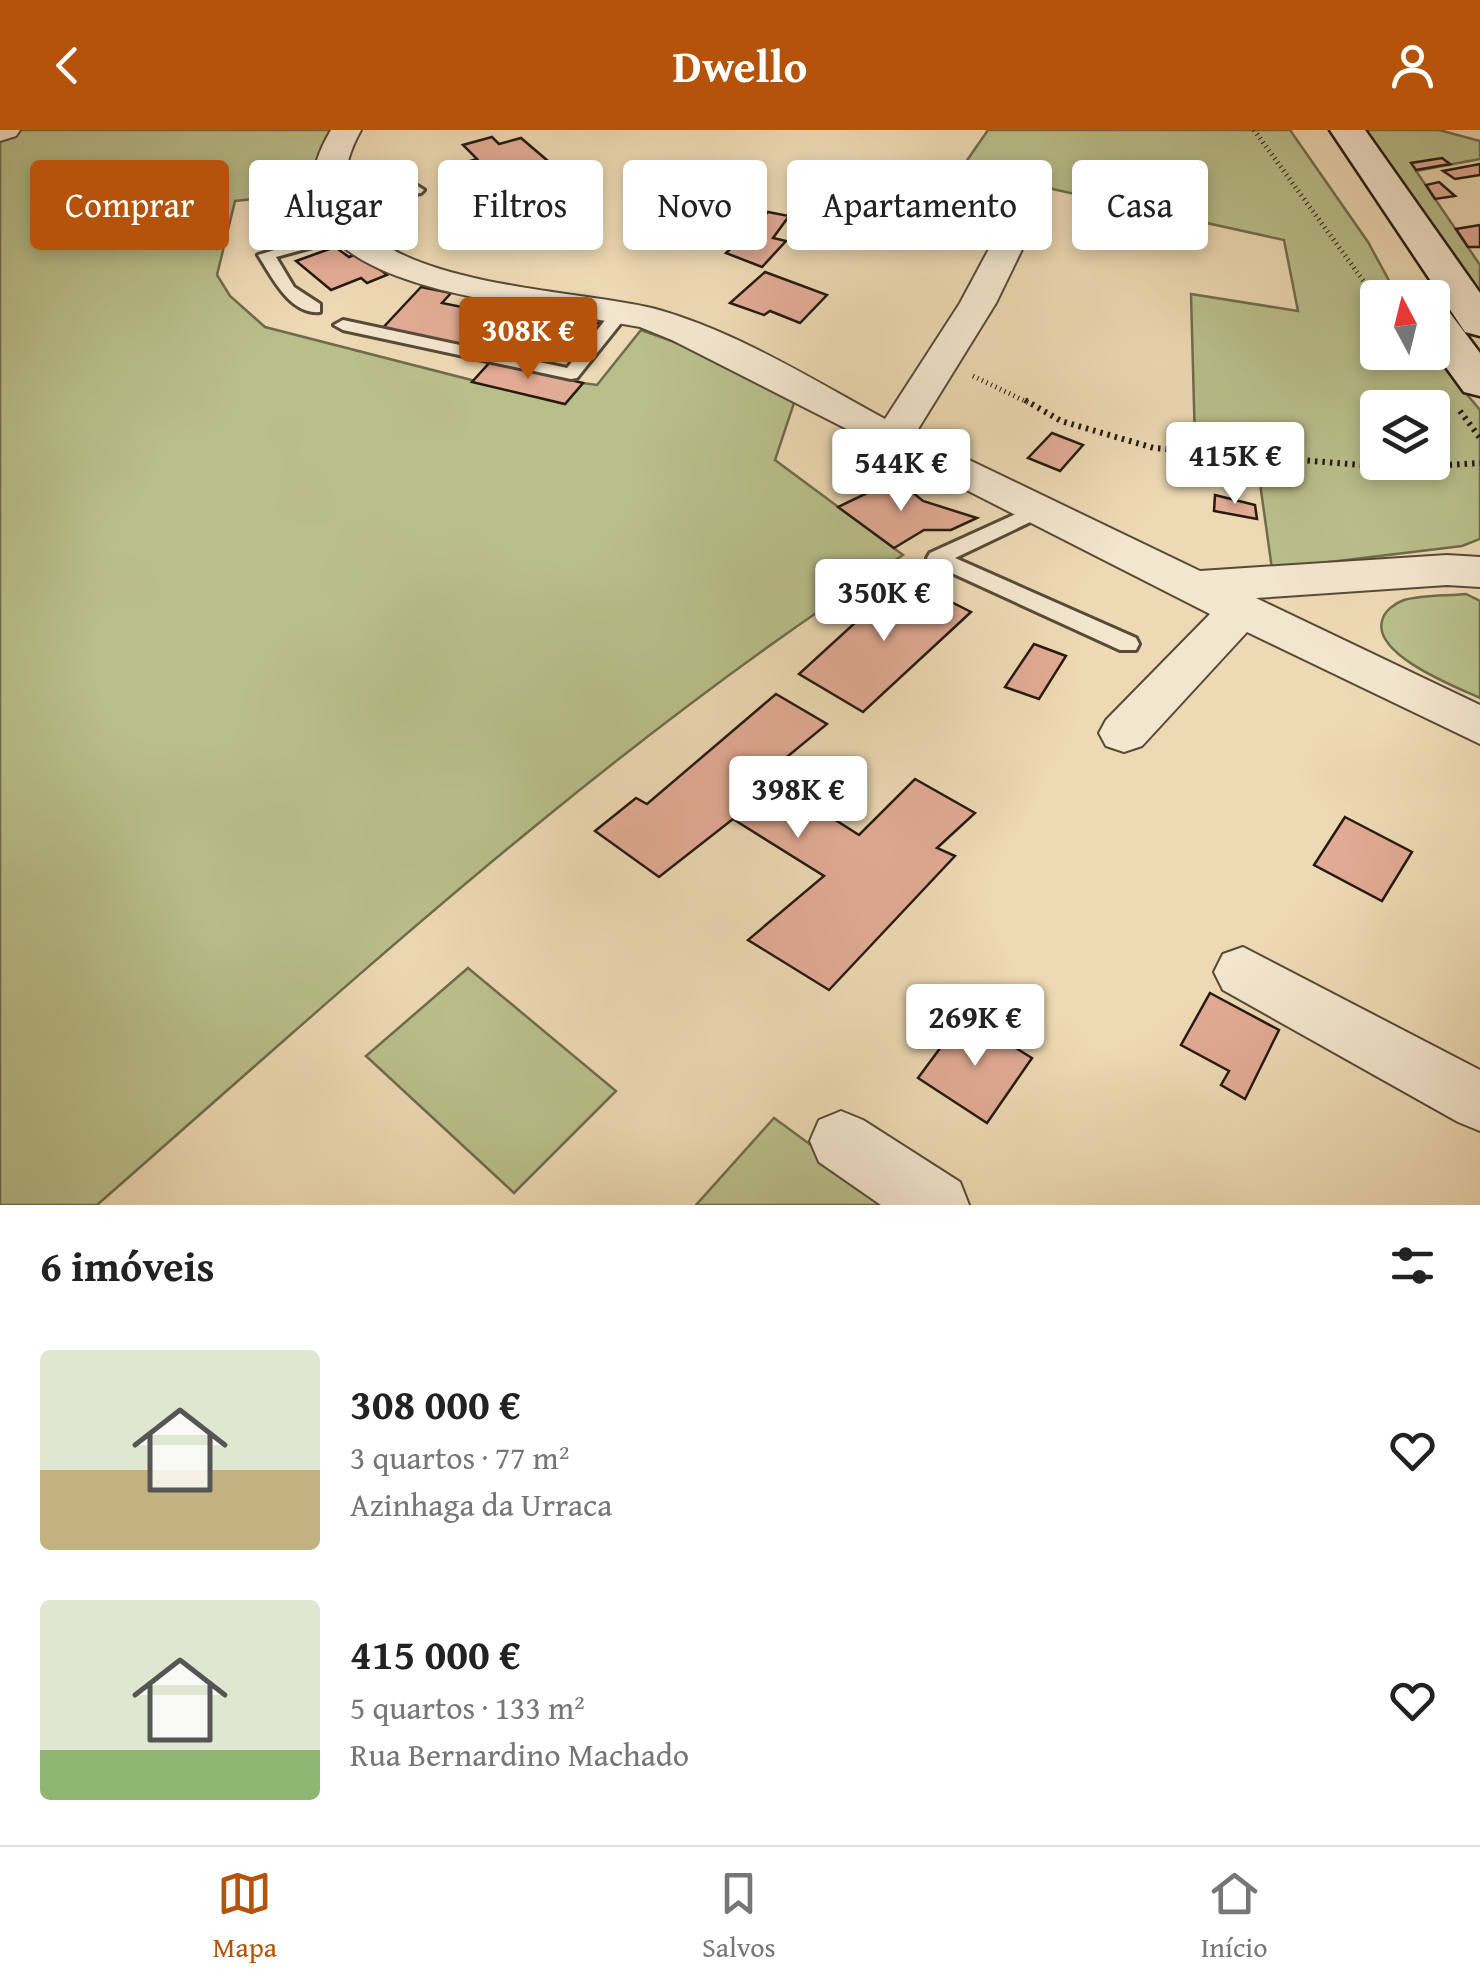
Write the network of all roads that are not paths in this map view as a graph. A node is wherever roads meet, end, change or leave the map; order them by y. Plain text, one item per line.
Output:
1 (346, 130) edge
2 (1310, 130) edge
3 (1347, 130) edge
4 (332, 160) edge
5 (276, 250) edge
6 (377, 250) edge
7 (1005, 250) edge
8 (1407, 280) edge
9 (314, 308) dead end
10 (620, 313) junction
11 (1480, 323) edge
12 (343, 325) dead end
13 (1450, 342) edge
14 (1480, 383) edge
15 (893, 438) junction
16 (1038, 510) junction
17 (1469, 568) edge
18 (1192, 588) junction
19 (1242, 610) junction
20 (1128, 644) dead end
21 (1480, 726) edge
22 (1124, 734) dead end
23 (1243, 972) dead end
24 (1480, 1102) edge
25 (841, 1141) dead end
26 (937, 1205) edge

1 - 4 street
2 - 8 main road
3 - 11 main road
5 - 9 lane
6 - 10 street
7 - 15 street
10 - 12 lane
10 - 15 street
13 - 14 main road
15 - 16 street
16 - 18 street
16 - 20 lane
17 - 18 street
18 - 19 street
19 - 21 street
19 - 22 street
23 - 24 street
25 - 26 street

